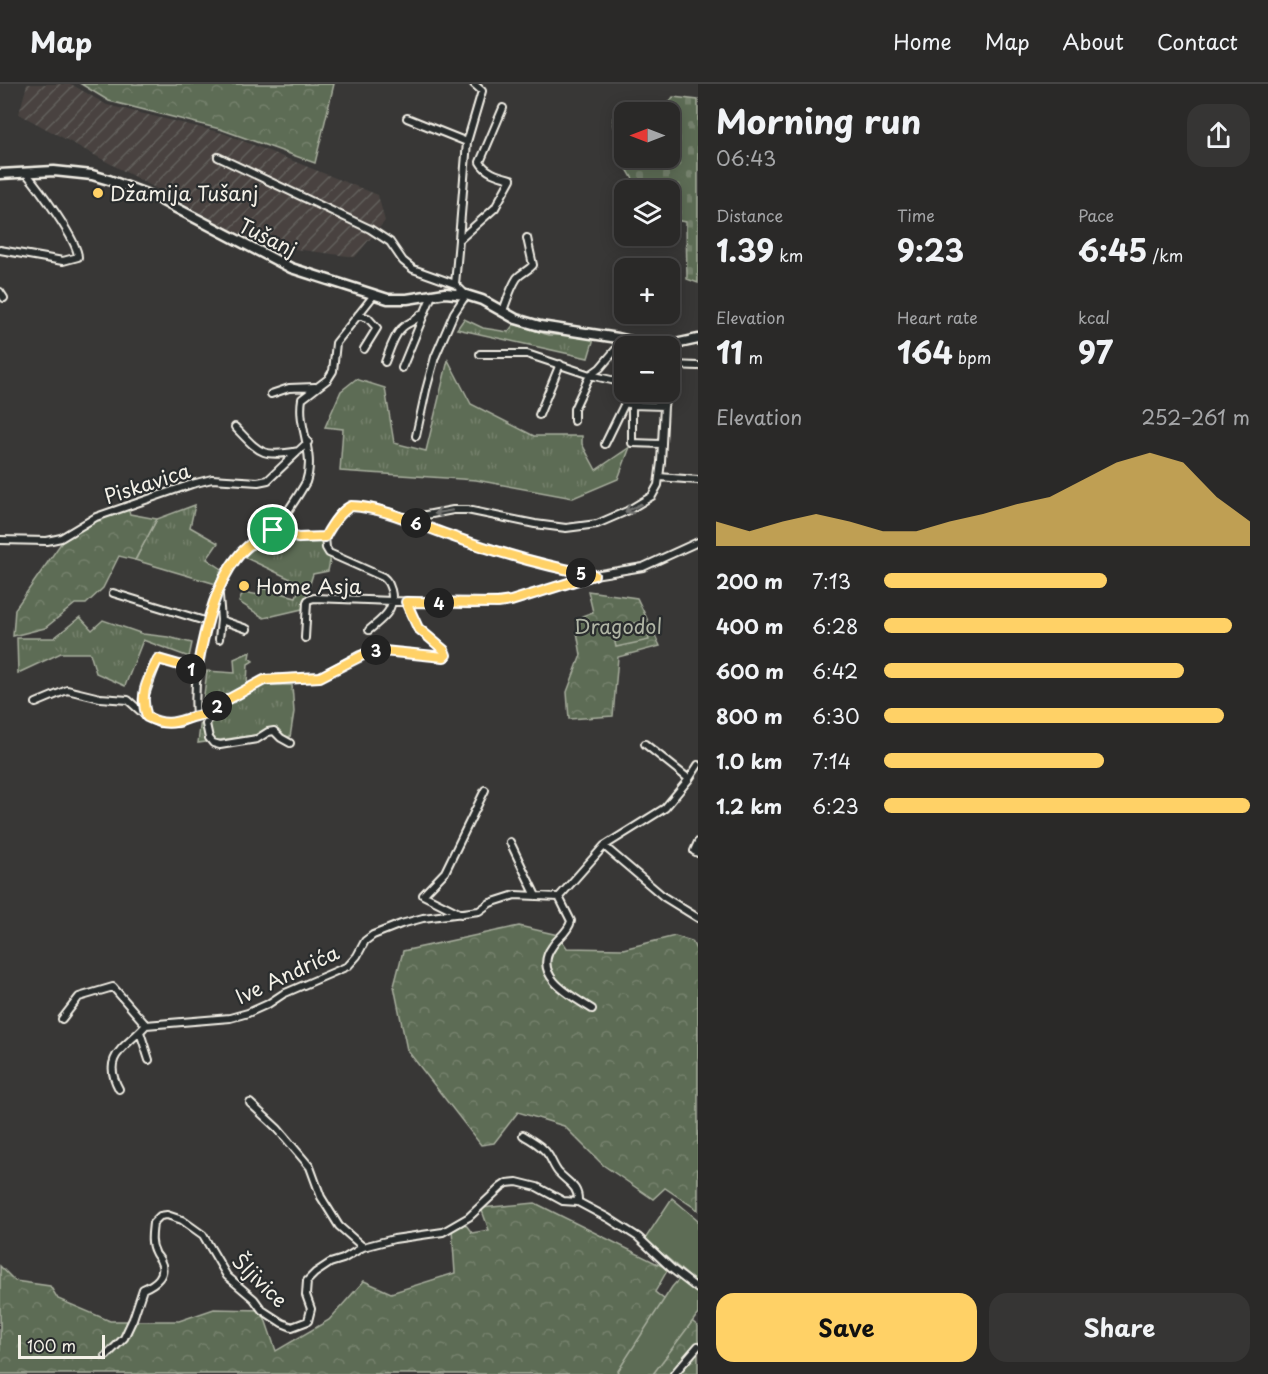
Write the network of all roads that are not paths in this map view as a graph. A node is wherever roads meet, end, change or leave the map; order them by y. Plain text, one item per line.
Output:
1 (474, 84) edge
2 (503, 108) dead end
3 (407, 118) dead end
4 (467, 142) junction
5 (218, 157) dead end
6 (26, 173) junction
7 (0, 174) edge
8 (527, 238) dead end
9 (459, 240) junction
10 (0, 250) edge
11 (455, 284) junction
12 (0, 292) edge
13 (433, 294) junction
14 (374, 295) junction
15 (4, 298) dead end
16 (463, 298) junction
17 (425, 309) junction
18 (503, 311) junction
19 (358, 315) junction
20 (698, 339) edge
21 (614, 342) edge
22 (680, 343) edge
23 (364, 349) dead end
24 (614, 349) edge
25 (480, 354) dead end
26 (385, 362) dead end
27 (560, 364) junction
28 (680, 365) edge
29 (698, 366) edge
30 (402, 368) dead end
31 (590, 375) junction
32 (614, 381) edge
33 (316, 387) junction
34 (271, 394) dead end
35 (665, 402) edge
36 (629, 404) junction
37 (664, 406) junction
38 (539, 415) dead end
39 (574, 421) dead end
40 (235, 427) dead end
41 (416, 436) dead end
42 (308, 442) junction
43 (605, 444) dead end
44 (661, 444) junction
45 (300, 451) junction
46 (659, 477) junction
47 (698, 480) edge
48 (405, 519) junction
49 (273, 530) junction
50 (325, 537) junction
51 (0, 540) edge
52 (698, 542) edge
53 (594, 575) junction
54 (219, 593) junction
55 (113, 594) dead end
56 (393, 600) junction
57 (406, 602) junction
58 (221, 620) junction
59 (208, 622) junction
60 (247, 629) dead end
61 (369, 630) dead end
62 (305, 638) dead end
63 (219, 639) dead end
64 (197, 670) junction
65 (36, 703) dead end
66 (210, 714) junction
67 (196, 715) junction
68 (147, 717) junction
69 (290, 743) dead end
70 (645, 744) dead end
71 (698, 765) edge
72 (689, 779) junction
73 (485, 790) dead end
74 (510, 842) dead end
75 (698, 842) edge
76 (604, 846) junction
77 (698, 853) edge
78 (536, 896) junction
79 (559, 897) junction
80 (461, 914) junction
81 (698, 918) edge
82 (592, 1010) dead end
83 (62, 1019) dead end
84 (146, 1025) junction
85 (140, 1032) junction
86 (149, 1060) dead end
87 (119, 1089) dead end
88 (250, 1103) dead end
89 (523, 1135) dead end
90 (578, 1202) junction
91 (363, 1247) junction
92 (698, 1289) edge
93 (698, 1346) edge
94 (106, 1356) dead end
95 (674, 1374) edge

1 - 4 street
2 - 9 street
3 - 4 street
4 - 9 street
5 - 11 street
6 - 7 street, Tušanj
6 - 10 street
6 - 14 street, Tušanj
8 - 18 street
9 - 11 street
11 - 16 street
12 - 15 street
13 - 14 street, Tušanj
13 - 16 street, Tušanj
13 - 17 street
14 - 19 street
16 - 18 street, Tušanj
16 - 41 street
17 - 26 street
17 - 30 street
18 - 21 street, Tušanj
19 - 23 street
19 - 33 street
20 - 22 street, Tušanj
24 - 31 street
25 - 27 street
27 - 31 street
27 - 38 street
28 - 29 street
31 - 32 street
31 - 39 street
33 - 34 street
33 - 42 street
35 - 37 street
36 - 37 street
36 - 43 street
36 - 44 street
37 - 44 street
40 - 45 street
42 - 45 street, Piskavica
42 - 49 street
44 - 46 street
45 - 51 street, Piskavica
46 - 47 street
46 -> 48 street
48 - 50 street
48 - 53 street
49 - 50 street
49 - 54 street
50 - 56 street
52 - 53 street
53 - 57 street
54 - 58 street
54 - 59 street
55 - 59 street
56 - 57 street
56 - 61 street
56 - 62 street
57 - 66 street
58 - 60 street
58 - 63 street
59 - 64 street
64 - 67 street
64 - 68 street
65 - 68 street
66 - 67 street
66 - 69 street
67 - 68 street
70 - 72 street
71 - 72 street
72 - 76 street
73 - 80 street
74 - 78 street
75 - 77 street
76 - 79 street
76 - 81 street
78 - 79 street, Ive Andrića
78 - 80 street, Ive Andrića
79 - 82 street
80 - 84 street, Ive Andrića
83 - 84 street
84 - 85 street
85 - 86 street
85 - 87 street
88 - 91 street
89 - 90 street
90 - 91 street, Šljivice
90 - 92 street, Šljivice
91 - 94 street, Šljivice
93 - 95 street

